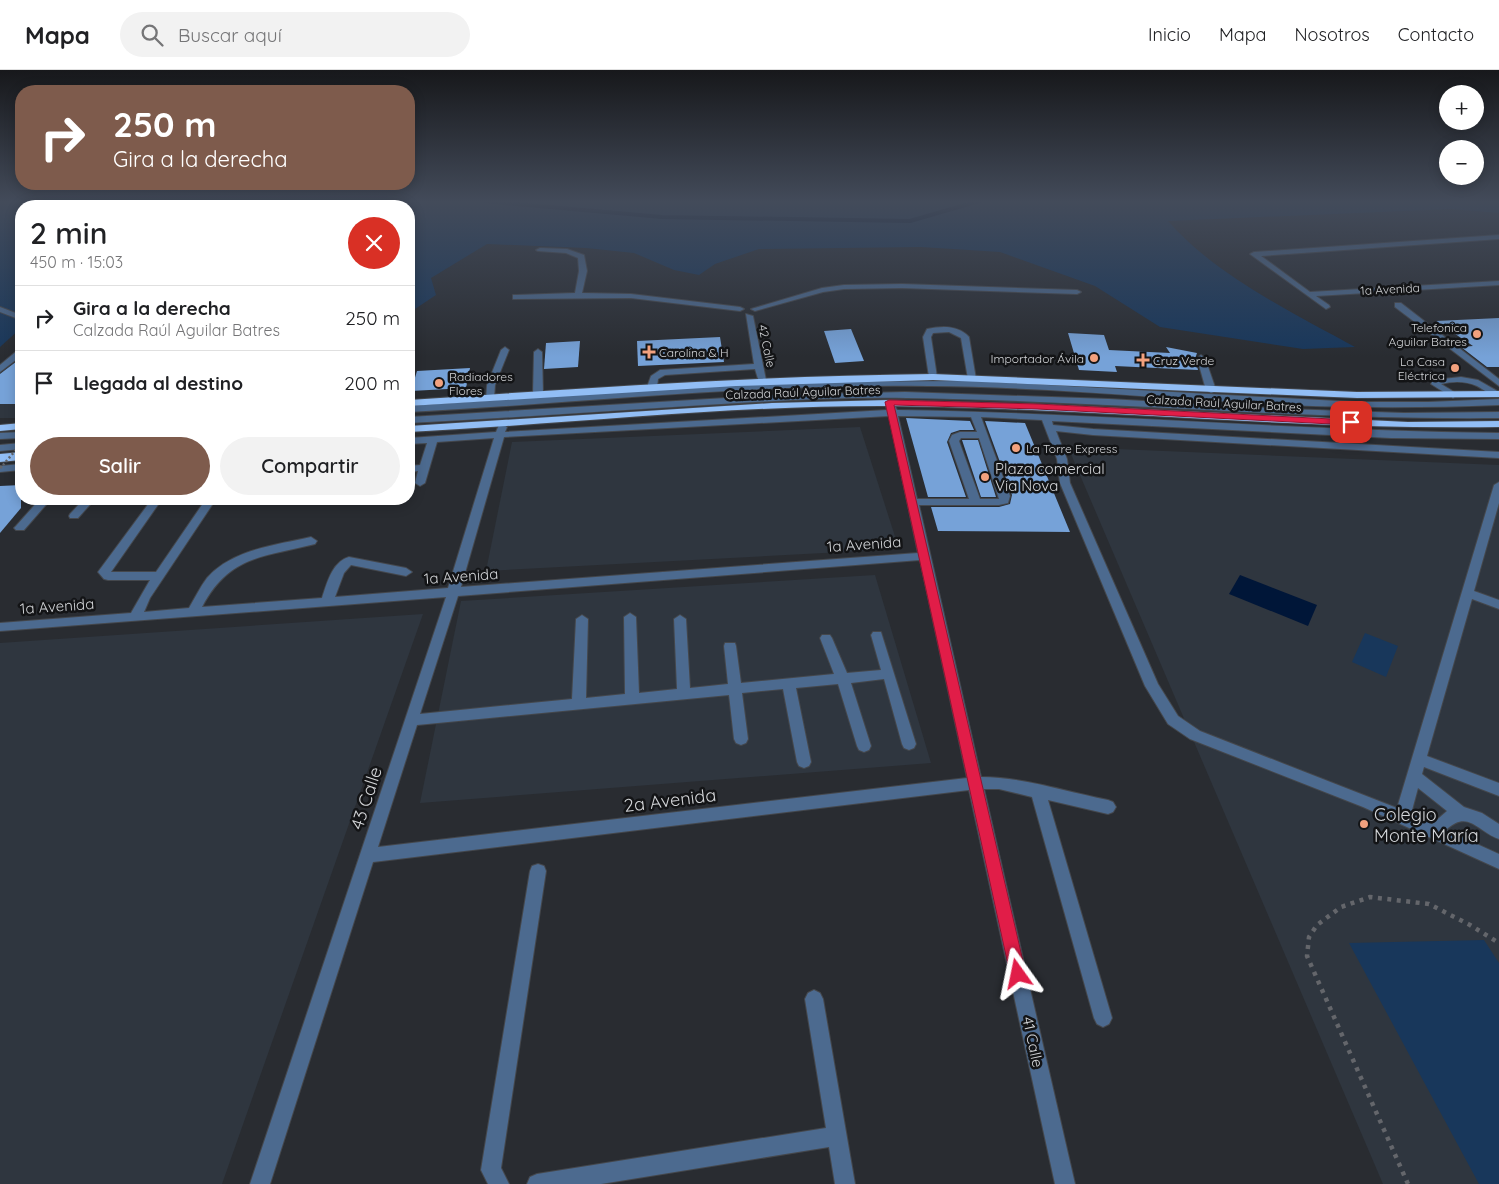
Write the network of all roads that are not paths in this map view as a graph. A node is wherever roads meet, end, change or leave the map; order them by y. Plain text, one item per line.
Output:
1 (572, 253) edge
2 (1256, 253) edge
3 (1499, 283) edge
4 (1078, 292) dead end
5 (1310, 294) junction
6 (578, 295) junction
7 (516, 297) dead end
8 (1398, 304) dead end
9 (1326, 307) dead end
10 (0, 309) edge
11 (740, 309) junction
12 (755, 309) junction
13 (15, 315) edge
14 (748, 316) junction
15 (506, 350) dead end
16 (538, 352) dead end
17 (15, 357) edge
18 (1201, 358) dead end
19 (759, 366) junction
20 (0, 369) edge
21 (1485, 371) junction
22 (1499, 371) edge
23 (933, 377) junction
24 (972, 379) junction
25 (762, 380) junction
26 (652, 387) junction
27 (1211, 390) junction
28 (1498, 393) edge
29 (538, 394) junction
30 (1453, 395) junction
31 (489, 398) junction
32 (415, 403) edge
33 (891, 408) junction
34 (415, 409) edge
35 (975, 414) junction
36 (1499, 415) edge
37 (415, 420) edge
38 (1048, 422) junction
39 (1499, 424) edge
40 (15, 427) edge
41 (0, 428) edge
42 (415, 429) edge
43 (502, 429) junction
44 (15, 435) edge
45 (983, 435) junction
46 (0, 436) edge
47 (1499, 436) edge
48 (433, 439) junction
49 (415, 440) edge
50 (15, 446) edge
51 (0, 448) edge
52 (1499, 454) edge
53 (15, 457) edge
54 (0, 458) edge
55 (15, 467) edge
56 (0, 468) edge
57 (425, 468) junction
58 (415, 469) edge
59 (420, 483) dead end
60 (1499, 485) edge
61 (912, 502) junction
62 (976, 502) junction
63 (41, 505) edge
64 (84, 505) edge
65 (153, 505) edge
66 (207, 505) edge
67 (74, 516) dead end
68 (20, 528) dead end
69 (311, 541) dead end
70 (924, 556) junction
71 (406, 572) dead end
72 (160, 576) junction
73 (453, 592) junction
74 (1467, 592) junction
75 (327, 602) junction
76 (1499, 605) edge
77 (193, 613) junction
78 (135, 617) junction
79 (630, 617) dead end
80 (582, 619) dead end
81 (680, 620) dead end
82 (0, 627) edge
83 (877, 634) dead end
84 (826, 638) dead end
85 (730, 646) dead end
86 (890, 674) junction
87 (843, 680) junction
88 (789, 684) junction
89 (734, 689) junction
90 (684, 695) junction
91 (632, 700) junction
92 (579, 705) junction
93 (412, 720) junction
94 (741, 739) dead end
95 (909, 744) dead end
96 (864, 746) dead end
97 (1419, 759) junction
98 (804, 762) dead end
99 (1414, 776) junction
100 (976, 783) junction
101 (1499, 790) edge
102 (1038, 792) junction
103 (1108, 807) dead end
104 (1461, 814) junction
105 (1402, 818) junction
106 (1434, 832) junction
107 (1499, 832) edge
108 (368, 855) junction
109 (1499, 862) edge
110 (538, 871) dead end
111 (814, 999) dead end
112 (1104, 1018) dead end
113 (836, 1136) junction
114 (260, 1184) edge
115 (499, 1184) edge
116 (537, 1184) edge
117 (845, 1184) edge
118 (1065, 1184) edge

1 - 6 street
2 - 5 street
3 - 5 street, 1a Avenida
4 - 12 street
5 - 9 street
6 - 7 street
6 - 11 street
8 - 21 street
10 - 13 street
11 - 12 street
11 - 14 street
12 - 14 street
14 - 19 street, 42 Calle
15 - 31 street
16 - 29 street
17 - 20 street
18 - 27 street
19 - 25 street, 42 Calle
19 - 26 street
21 - 22 street
21 - 28 street
23 - 24 highway, Calzada Raúl Aguilar Batres
23 - 24 street
23 - 25 highway, Calzada Raúl Aguilar Batres
24 - 27 highway, Calzada Raúl Aguilar Batres
25 - 26 highway, Calzada Raúl Aguilar Batres
26 - 29 highway, Calzada Raúl Aguilar Batres
27 - 30 highway, Calzada Raúl Aguilar Batres
28 - 30 highway, Calzada Raúl Aguilar Batres
28 - 30 street
28 - 34 street
29 - 31 highway, Calzada Raúl Aguilar Batres
31 - 32 highway, Calzada Raúl Aguilar Batres
33 - 35 street
33 - 39 highway, Calzada Raúl Aguilar Batres
33 - 43 highway, Calzada Raúl Aguilar Batres
33 - 61 street, 41 Calle
35 - 38 street
35 - 45 street
36 - 37 street
38 - 47 street
38 - 52 street
38 - 105 street
40 - 41 highway
42 - 43 highway, Calzada Raúl Aguilar Batres
43 - 48 street
43 - 73 street, 43 Calle
44 - 46 street
45 - 62 street
45 - 62 street
48 - 49 street
48 - 57 street
50 - 51 street
53 - 54 highway
55 - 56 street
57 - 58 street
57 - 59 street
60 - 74 street
61 - 62 street
61 - 70 street, 41 Calle
63 - 68 street
64 - 67 street
65 - 72 street
66 - 72 street
69 - 77 street
70 - 73 street, 1a Avenida
70 - 100 street, 41 Calle
71 - 75 street
72 - 78 street
73 - 75 street, 1a Avenida
73 - 93 street, 43 Calle
74 - 76 street
74 - 97 street
75 - 77 street, 1a Avenida
77 - 78 street, 1a Avenida
78 - 82 street, 1a Avenida
79 - 91 street
80 - 92 street
81 - 90 street
83 - 86 street
84 - 87 street
85 - 89 street
86 - 87 street
86 - 95 street
87 - 88 street
87 - 96 street
88 - 89 street
88 - 98 street
89 - 90 street
89 - 94 street
90 - 91 street
91 - 92 street
92 - 93 street
93 - 108 street, 43 Calle
97 - 99 street
97 - 101 street
99 - 104 street
99 - 105 street
100 - 102 street, 2a Avenida
100 - 108 street, 2a Avenida
100 - 118 street, 41 Calle
102 - 103 street, 2a Avenida
102 - 112 street
104 - 106 street
104 - 107 street
105 - 106 street
106 - 109 street
108 - 114 street, 43 Calle
110 - 115 street
111 - 113 street
113 - 116 street
113 - 117 street

